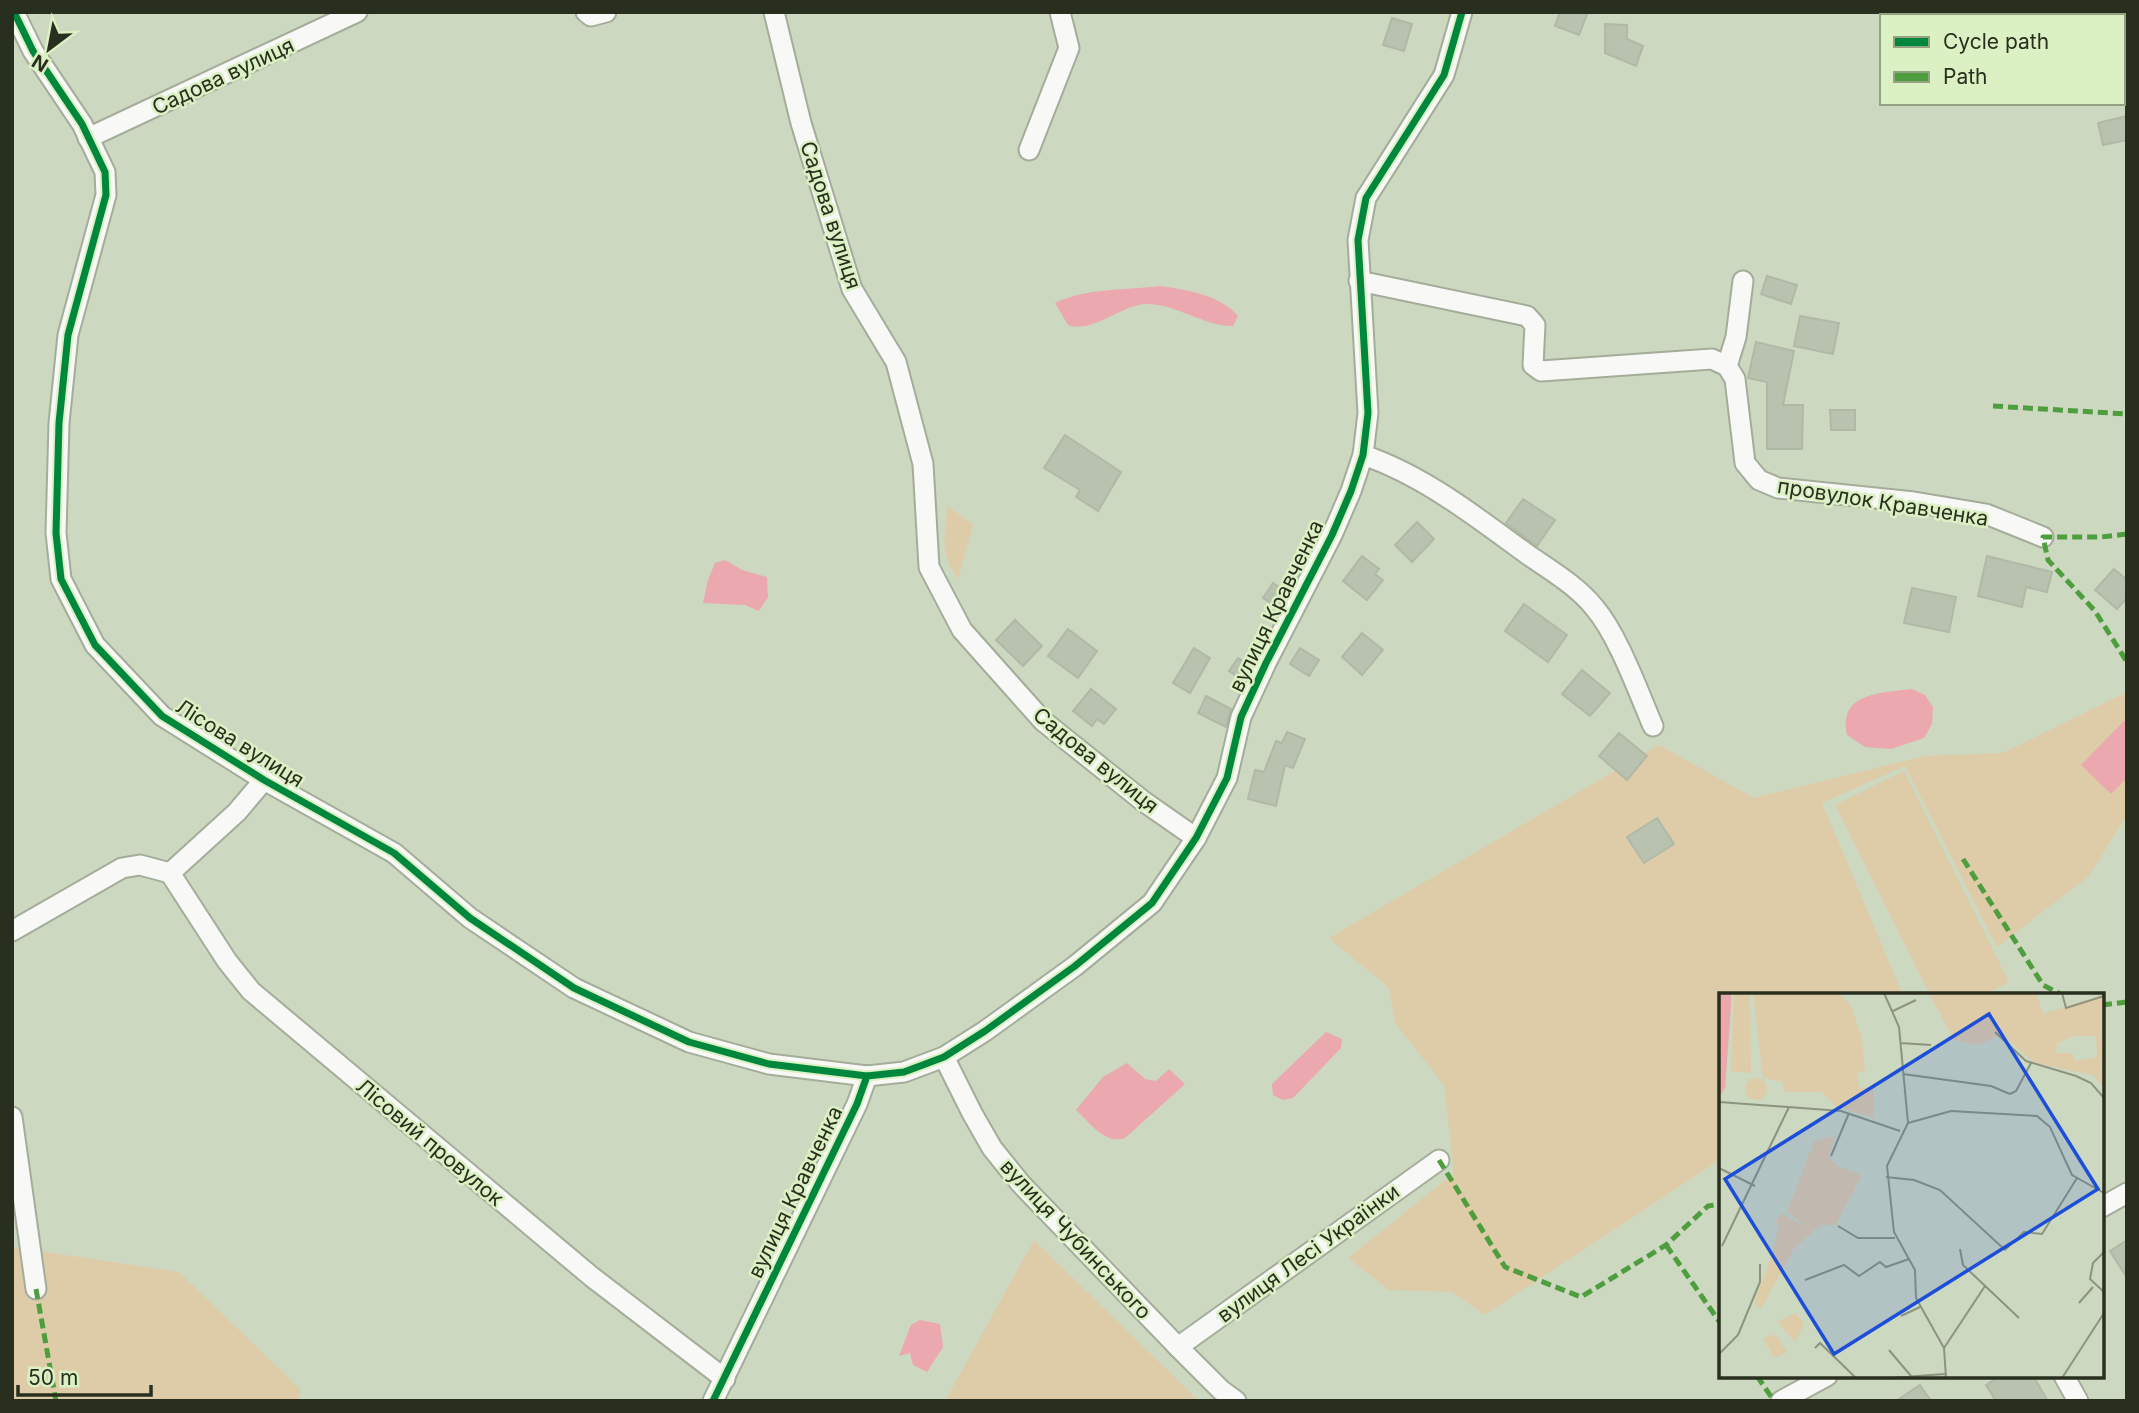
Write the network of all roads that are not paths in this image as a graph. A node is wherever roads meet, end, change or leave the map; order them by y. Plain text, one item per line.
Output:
1 (14, 12) edge
2 (357, 12) edge
3 (586, 12) edge
4 (606, 12) edge
5 (774, 12) edge
6 (1059, 12) edge
7 (1462, 12) edge
8 (88, 138) junction
9 (1029, 150) dead end
10 (1359, 281) junction
11 (1743, 281) dead end
12 (1727, 366) junction
13 (1363, 455) junction
14 (2043, 537) dead end
15 (1653, 726) dead end
16 (264, 780) junction
17 (1196, 838) junction
18 (170, 873) junction
19 (12, 931) edge
20 (944, 1056) junction
21 (867, 1076) junction
22 (12, 1117) edge
23 (1439, 1160) dead end
24 (2127, 1193) edge
25 (2104, 1206) edge
26 (36, 1289) dead end
27 (1178, 1347) junction
28 (1823, 1378) edge
29 (2065, 1378) edge
30 (725, 1379) junction
31 (713, 1401) edge
32 (1236, 1401) edge
33 (1781, 1401) edge
34 (2078, 1401) edge

1 - 8 street, Лісова вулиця
2 - 8 street, Садова вулиця
3 - 4 street
5 - 17 street, Садова вулиця
6 - 9 street
7 - 10 street, вулиця Кравченка
8 - 16 street, Лісова вулиця
10 - 12 street
10 - 13 street, вулиця Кравченка
11 - 12 street
12 - 14 street, провулок Кравченка
13 - 15 street
13 - 17 street, вулиця Кравченка
16 - 18 street, Лісова вулиця
16 - 21 street, Лісова вулиця
17 - 20 street, вулиця Кравченка
18 - 19 street
18 - 30 street, Лісовий провулок
20 - 21 street, вулиця Кравченка
20 - 27 street, вулиця Чубинського
21 - 30 street, вулиця Кравченка
22 - 26 street
23 - 27 street, вулиця Лесі Українки
24 - 25 street
27 - 32 street, вулиця Чубинського
28 - 33 street
29 - 34 street
30 - 31 street, вулиця Кравченка

